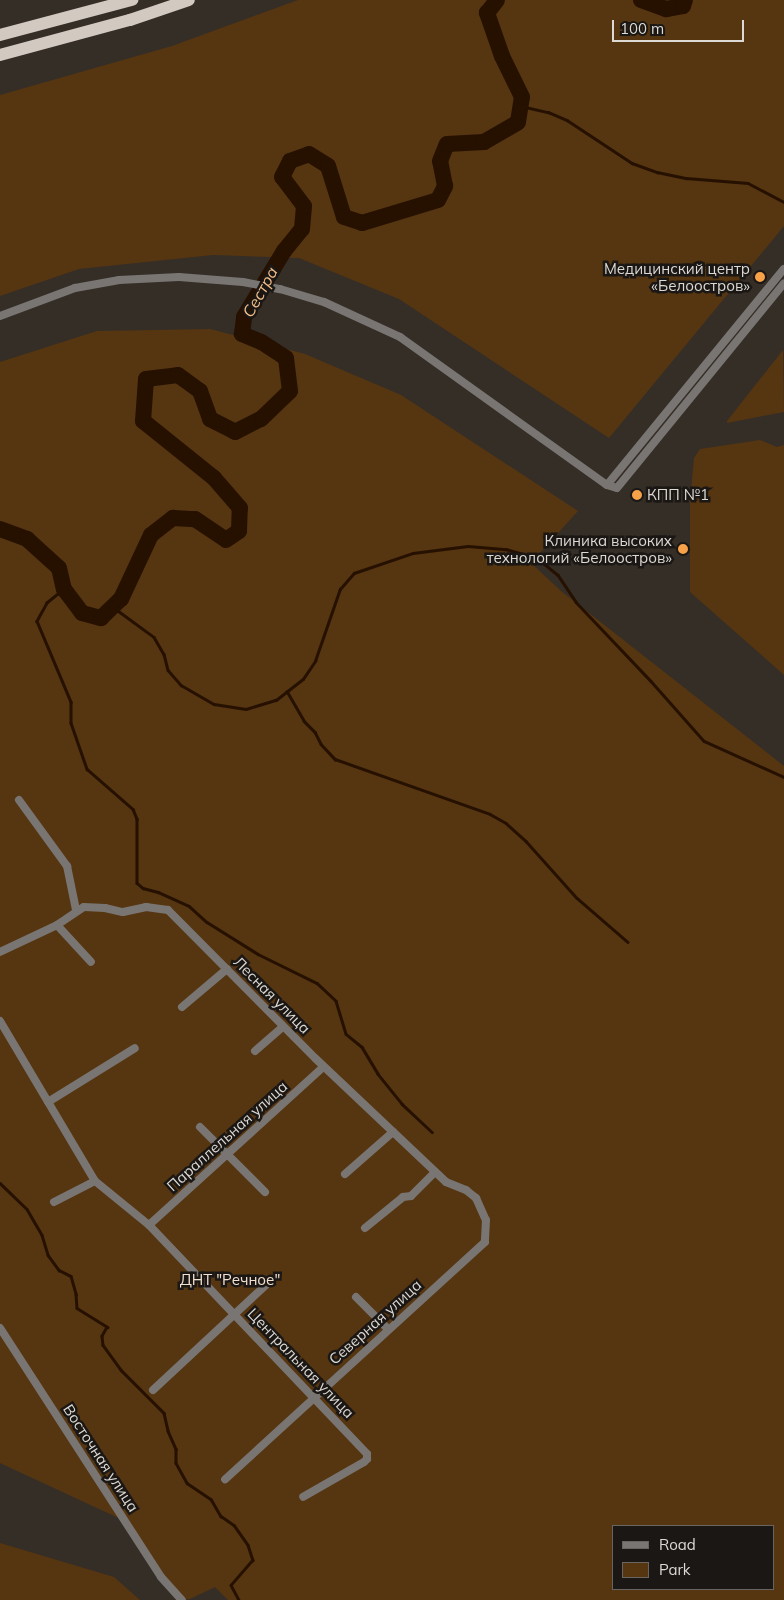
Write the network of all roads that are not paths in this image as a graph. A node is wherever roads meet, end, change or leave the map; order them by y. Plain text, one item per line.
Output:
1 (132, 0) edge
2 (189, 0) edge
3 (0, 36) edge
4 (0, 55) edge
5 (784, 269) edge
6 (784, 283) edge
7 (0, 316) edge
8 (607, 485) junction
9 (19, 800) dead end
10 (76, 910) junction
11 (57, 925) junction
12 (0, 952) edge
13 (91, 962) dead end
14 (227, 969) junction
15 (182, 1007) dead end
16 (0, 1021) edge
17 (283, 1027) junction
18 (136, 1048) dead end
19 (255, 1051) dead end
20 (323, 1067) junction
21 (48, 1102) junction
22 (200, 1127) dead end
23 (393, 1132) junction
24 (228, 1154) junction
25 (435, 1172) junction
26 (345, 1174) dead end
27 (95, 1181) junction
28 (265, 1192) dead end
29 (54, 1202) dead end
30 (486, 1220) joint
31 (148, 1225) junction
32 (365, 1228) dead end
33 (268, 1283) dead end
34 (356, 1297) dead end
35 (234, 1314) junction
36 (0, 1328) edge
37 (388, 1329) junction
38 (153, 1390) dead end
39 (314, 1397) junction
40 (225, 1479) dead end
41 (303, 1496) dead end
42 (182, 1600) edge

1 - 3 highway
2 - 4 highway
5 - 8 street
6 - 8 street
7 - 8 street
9 - 10 street
10 - 11 street
10 - 14 street, Лесная улица
11 - 12 street
11 - 13 street
14 - 15 street
14 - 17 street, Лесная улица
16 - 21 street, Центральная улица
17 - 19 street
17 - 20 street, Лесная улица
18 - 21 street
20 - 23 street, Лесная улица
20 - 24 street, Параллельная улица
21 - 27 street, Центральная улица
22 - 24 street
23 - 25 street, Лесная улица
23 - 26 street
24 - 28 street
24 - 31 street, Параллельная улица
25 - 30 street, Лесная улица
25 - 32 street
27 - 29 street
27 - 31 street, Центральная улица
30 - 37 street, Северная улица
31 - 35 street, Центральная улица
33 - 35 street
34 - 37 street
35 - 38 street
35 - 39 street, Центральная улица
36 - 42 street, Восточная улица
37 - 39 street, Северная улица
39 - 40 street, Северная улица
39 - 41 street, Центральная улица

